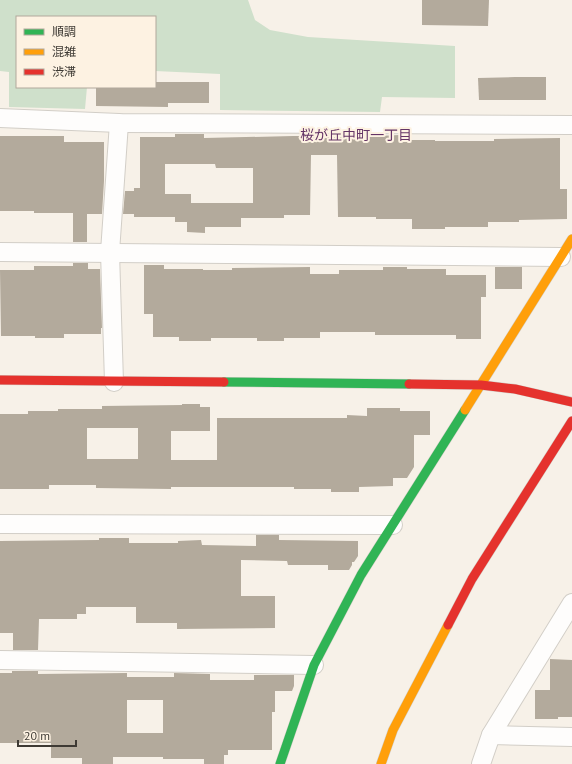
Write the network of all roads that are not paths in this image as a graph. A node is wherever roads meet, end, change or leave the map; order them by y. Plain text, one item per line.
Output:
1 (0, 118) edge
2 (119, 123) junction
3 (572, 124) edge
4 (572, 239) edge
5 (0, 252) edge
6 (110, 252) junction
7 (561, 257) junction
8 (0, 380) edge
9 (114, 382) junction
10 (481, 386) junction
11 (572, 402) edge
12 (572, 421) edge
13 (0, 524) edge
14 (393, 525) junction
15 (572, 603) edge
16 (553, 634) junction
17 (572, 634) edge
18 (0, 660) edge
19 (314, 665) junction
20 (491, 735) junction
21 (572, 737) edge
22 (280, 764) edge
23 (381, 764) edge
24 (481, 764) edge

1 - 2 street
2 - 3 street
2 - 6 street
4 - 7 street
5 - 6 street
6 - 7 street
6 - 9 street
7 - 10 street
8 - 9 street
9 - 10 street
10 - 11 street
10 - 14 street
12 - 23 street
13 - 14 street
14 - 19 street
15 - 16 street
16 - 17 street
16 - 20 street
18 - 19 street
19 - 22 street
20 - 21 street
20 - 24 street

